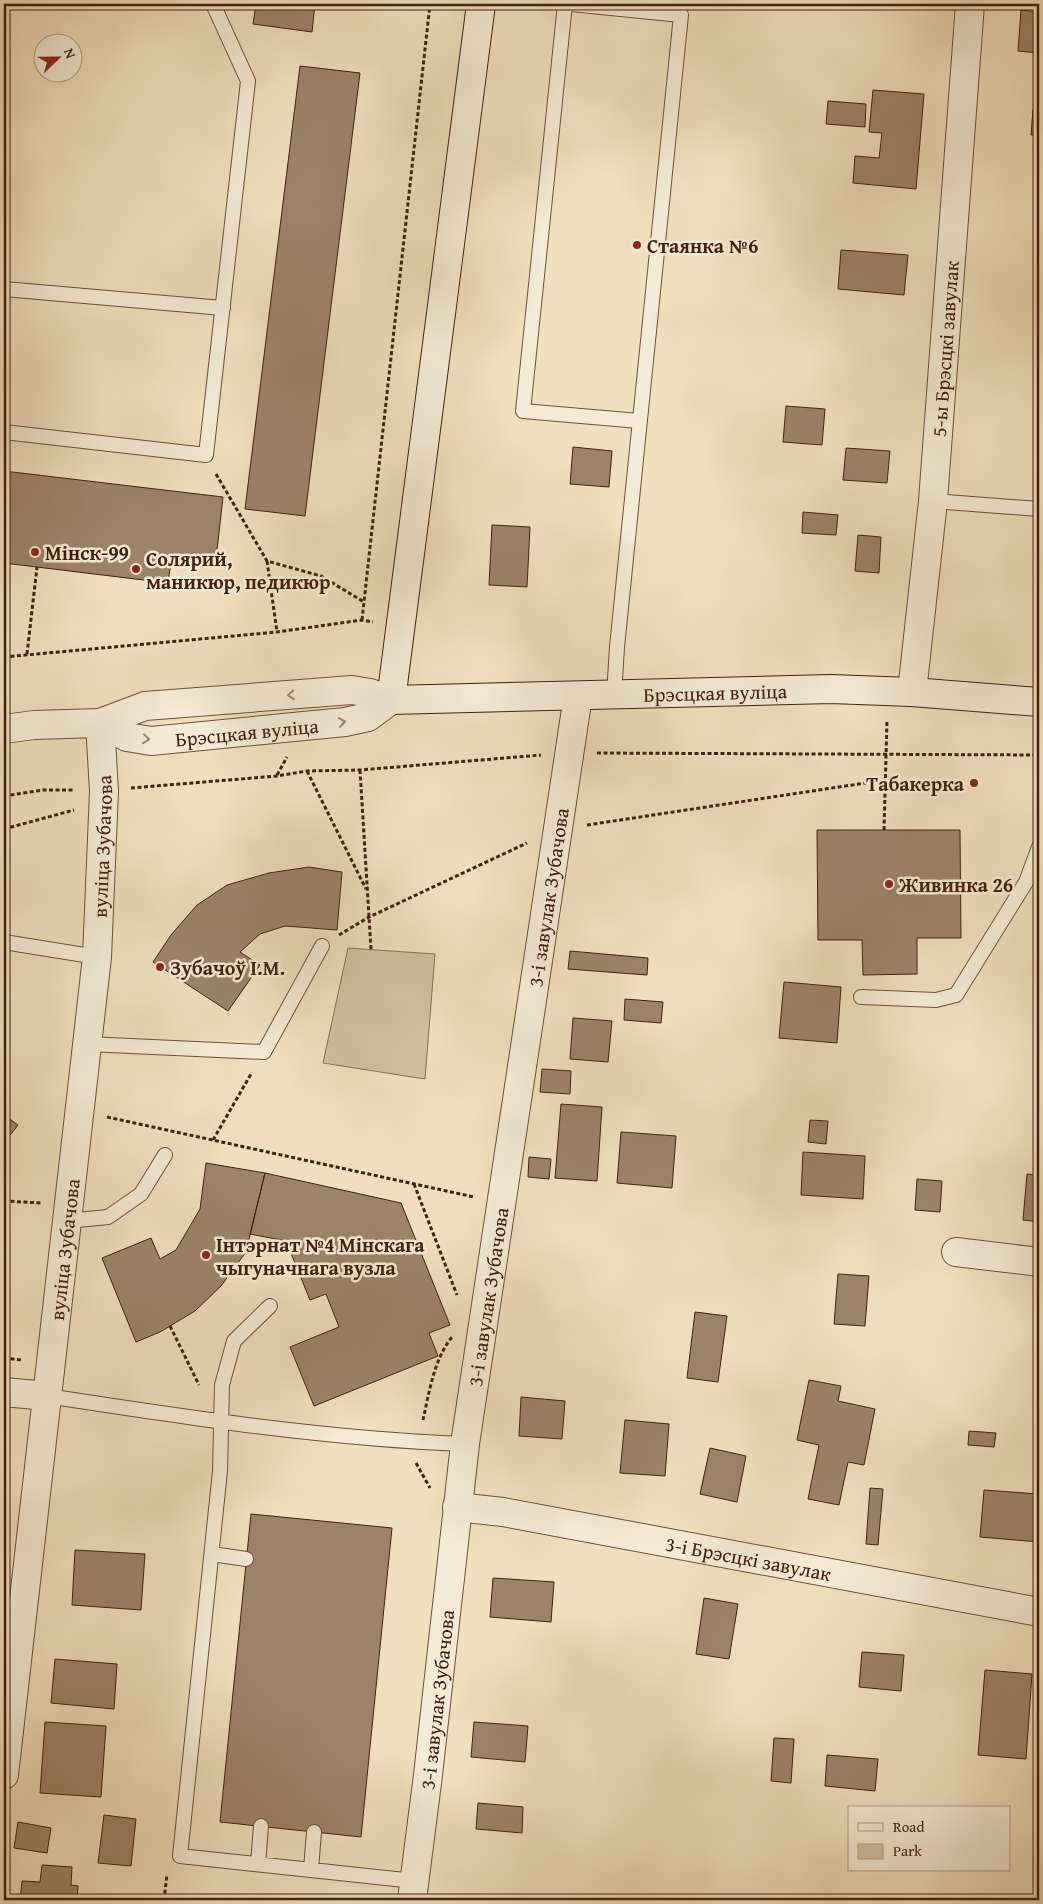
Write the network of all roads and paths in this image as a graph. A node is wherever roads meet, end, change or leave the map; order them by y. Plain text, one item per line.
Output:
1 (213, 4) edge
2 (430, 4) edge
3 (481, 4) edge
4 (565, 4) edge
5 (571, 4) edge
6 (970, 4) edge
7 (4, 289) edge
8 (223, 308) junction
9 (639, 421) junction
10 (4, 432) edge
11 (206, 455) junction
12 (933, 501) junction
13 (1039, 509) edge
14 (267, 561) junction
15 (37, 567) dead end
16 (364, 602) junction
17 (362, 620) junction
18 (400, 626) junction
19 (277, 632) junction
20 (27, 654) junction
21 (4, 657) edge
22 (912, 692) junction
23 (614, 695) junction
24 (578, 696) junction
25 (391, 700) junction
26 (1039, 702) edge
27 (100, 723) junction
28 (4, 729) edge
29 (569, 752) junction
30 (886, 755) junction
31 (1039, 755) edge
32 (360, 770) junction
33 (307, 771) junction
34 (885, 780) junction
35 (4, 796) edge
36 (104, 796) junction
37 (784, 796) dead end
38 (4, 829) edge
39 (884, 830) dead end
40 (1039, 847) edge
41 (367, 892) junction
42 (369, 917) junction
43 (4, 942) edge
44 (322, 946) joint
45 (371, 949) dead end
46 (97, 958) junction
47 (861, 997) dead end
48 (87, 1044) junction
49 (264, 1052) junction
50 (79, 1111) junction
51 (213, 1140) junction
52 (165, 1154) dead end
53 (414, 1184) junction
54 (502, 1203) junction
55 (67, 1222) junction
56 (956, 1252) dead end
57 (1039, 1262) edge
58 (460, 1301) dead end
59 (270, 1306) dead end
60 (170, 1326) dead end
61 (456, 1332) dead end
62 (4, 1392) edge
63 (47, 1396) junction
64 (200, 1419) junction
65 (223, 1423) junction
66 (418, 1442) junction
67 (465, 1444) junction
68 (458, 1507) junction
69 (212, 1554) junction
70 (246, 1559) dead end
71 (1039, 1612) edge
72 (10, 1665) edge
73 (4, 1775) edge
74 (261, 1826) dead end
75 (314, 1832) dead end
76 (258, 1864) junction
77 (311, 1869) junction
78 (413, 1891) edge

1 - 8 lane
2 - 16 path
3 - 18 street
4 - 9 lane
5 - 9 lane
6 - 12 street, 5-ы Брэсцкі завулак
7 - 8 lane
8 - 11 lane
9 - 23 lane
10 - 11 lane
11 - 14 path
12 - 13 lane
12 - 22 street, 5-ы Брэсцкі завулак
14 - 16 path
14 - 19 path
15 - 20 path
16 - 17 path
17 - 18 path
17 - 19 path
18 - 25 street
19 - 20 path
20 - 21 path
22 - 23 street, Брэсцкая вуліца
22 - 26 street, Брэсцкая вуліца
23 - 24 street, Брэсцкая вуліца
24 - 25 street, Брэсцкая вуліца
24 - 29 street, 3-і завулак Зубачова
25 - 27 street, Брэсцкая вуліца
27 - 28 street, Брэсцкая вуліца
27 - 36 street, вуліца Зубачова
29 - 30 path
29 - 32 path
29 - 54 street, 3-і завулак Зубачова
30 - 31 path
30 - 34 path
32 - 33 path
32 - 41 path
33 - 36 path
33 - 41 path
34 - 37 path
34 - 39 path
35 - 36 path
36 - 38 path
36 - 46 street, вуліца Зубачова
40 - 47 lane
41 - 42 path
42 - 44 path
42 - 45 path
43 - 46 lane
44 - 49 lane
46 - 48 street, вуліца Зубачова
48 - 49 lane
48 - 50 street, вуліца Зубачова
49 - 51 path
50 - 51 path
50 - 55 street, вуліца Зубачова
51 - 53 path
52 - 55 lane
53 - 54 path
53 - 58 path
54 - 67 street, 3-і завулак Зубачова
55 - 63 street, вуліца Зубачова
56 - 57 street
59 - 65 lane
60 - 64 path
61 - 66 path
62 - 63 street
63 - 64 lane
63 - 72 street, вуліца Зубачова
64 - 65 lane
65 - 66 lane
65 - 69 lane
66 - 67 lane
67 - 68 street, 3-і завулак Зубачова
68 - 71 street, 3-і Брэсцкі завулак
68 - 78 street, 3-і завулак Зубачова
69 - 70 lane
69 - 76 lane
72 - 73 street, вуліца Зубачова
74 - 76 lane
75 - 77 lane
76 - 77 lane
77 - 78 lane

